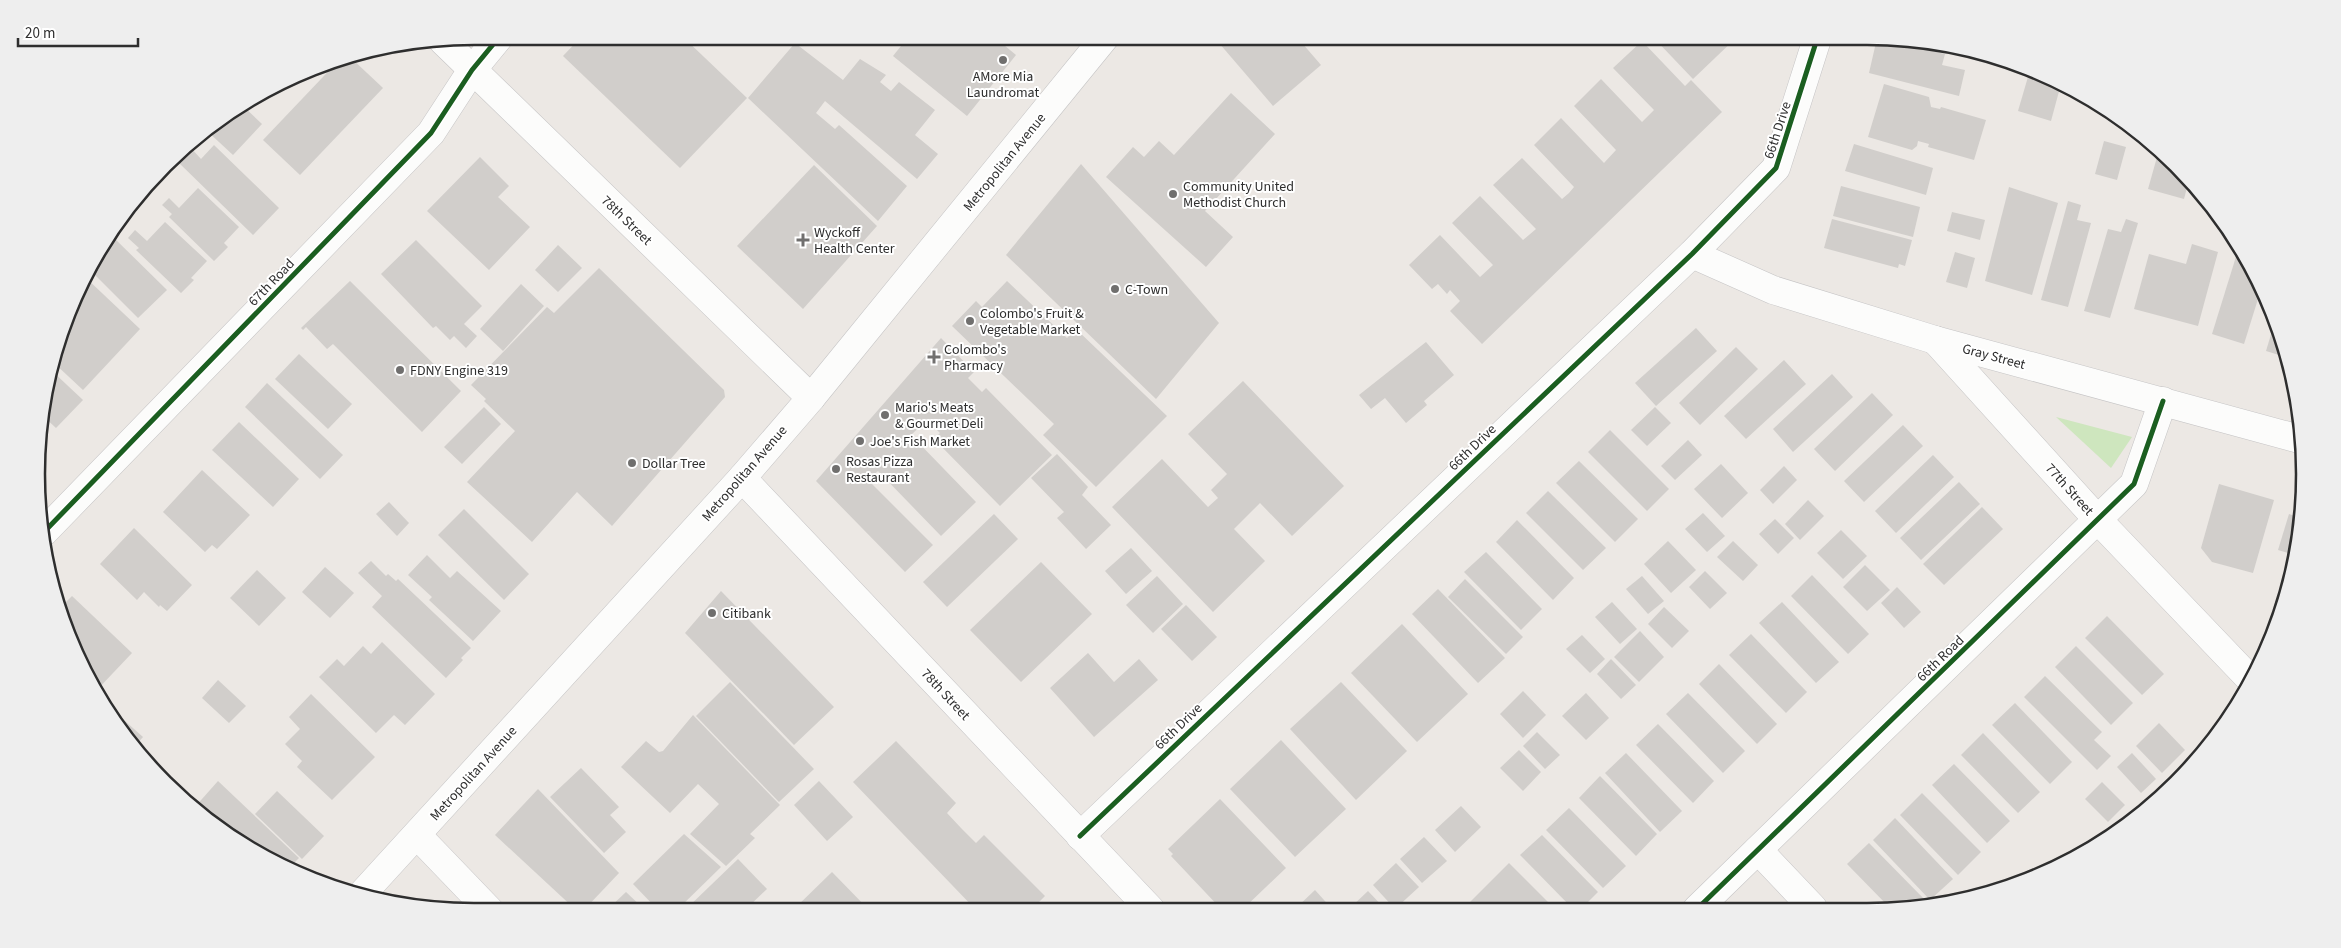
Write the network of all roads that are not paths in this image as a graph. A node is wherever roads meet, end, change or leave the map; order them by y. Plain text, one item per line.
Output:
1 (493, 45) edge
2 (1099, 45) edge
3 (1815, 45) edge
4 (448, 46) edge
5 (472, 70) junction
6 (1692, 254) junction
7 (1935, 340) junction
8 (811, 398) junction
9 (2163, 400) junction
10 (2294, 437) edge
11 (742, 478) junction
12 (2098, 520) junction
13 (49, 527) edge
14 (2246, 675) edge
15 (417, 835) junction
16 (1080, 836) junction
17 (1758, 850) junction
18 (367, 889) edge
19 (482, 903) edge
20 (1144, 903) edge
21 (1701, 903) edge
22 (1809, 903) edge

1 - 5 street, 67th Road
2 - 8 street, Metropolitan Avenue
3 - 6 street, 66th Drive
4 - 5 street, 78th Street
5 - 8 street, 78th Street
5 - 13 street, 67th Road
6 - 7 street, Gray Street
6 - 16 street, 66th Drive
7 - 9 street, Gray Street
7 - 12 street, 77th Street
8 - 11 street, Metropolitan Avenue
9 - 10 street, Gray Street
9 - 12 street, 66th Road
11 - 15 street, Metropolitan Avenue
11 - 16 street, 78th Street
12 - 14 street, 77th Street
12 - 17 street, 66th Road
15 - 18 street, Metropolitan Avenue
15 - 19 street
16 - 20 street, 78th Street
17 - 21 street, 66th Road
17 - 22 street

